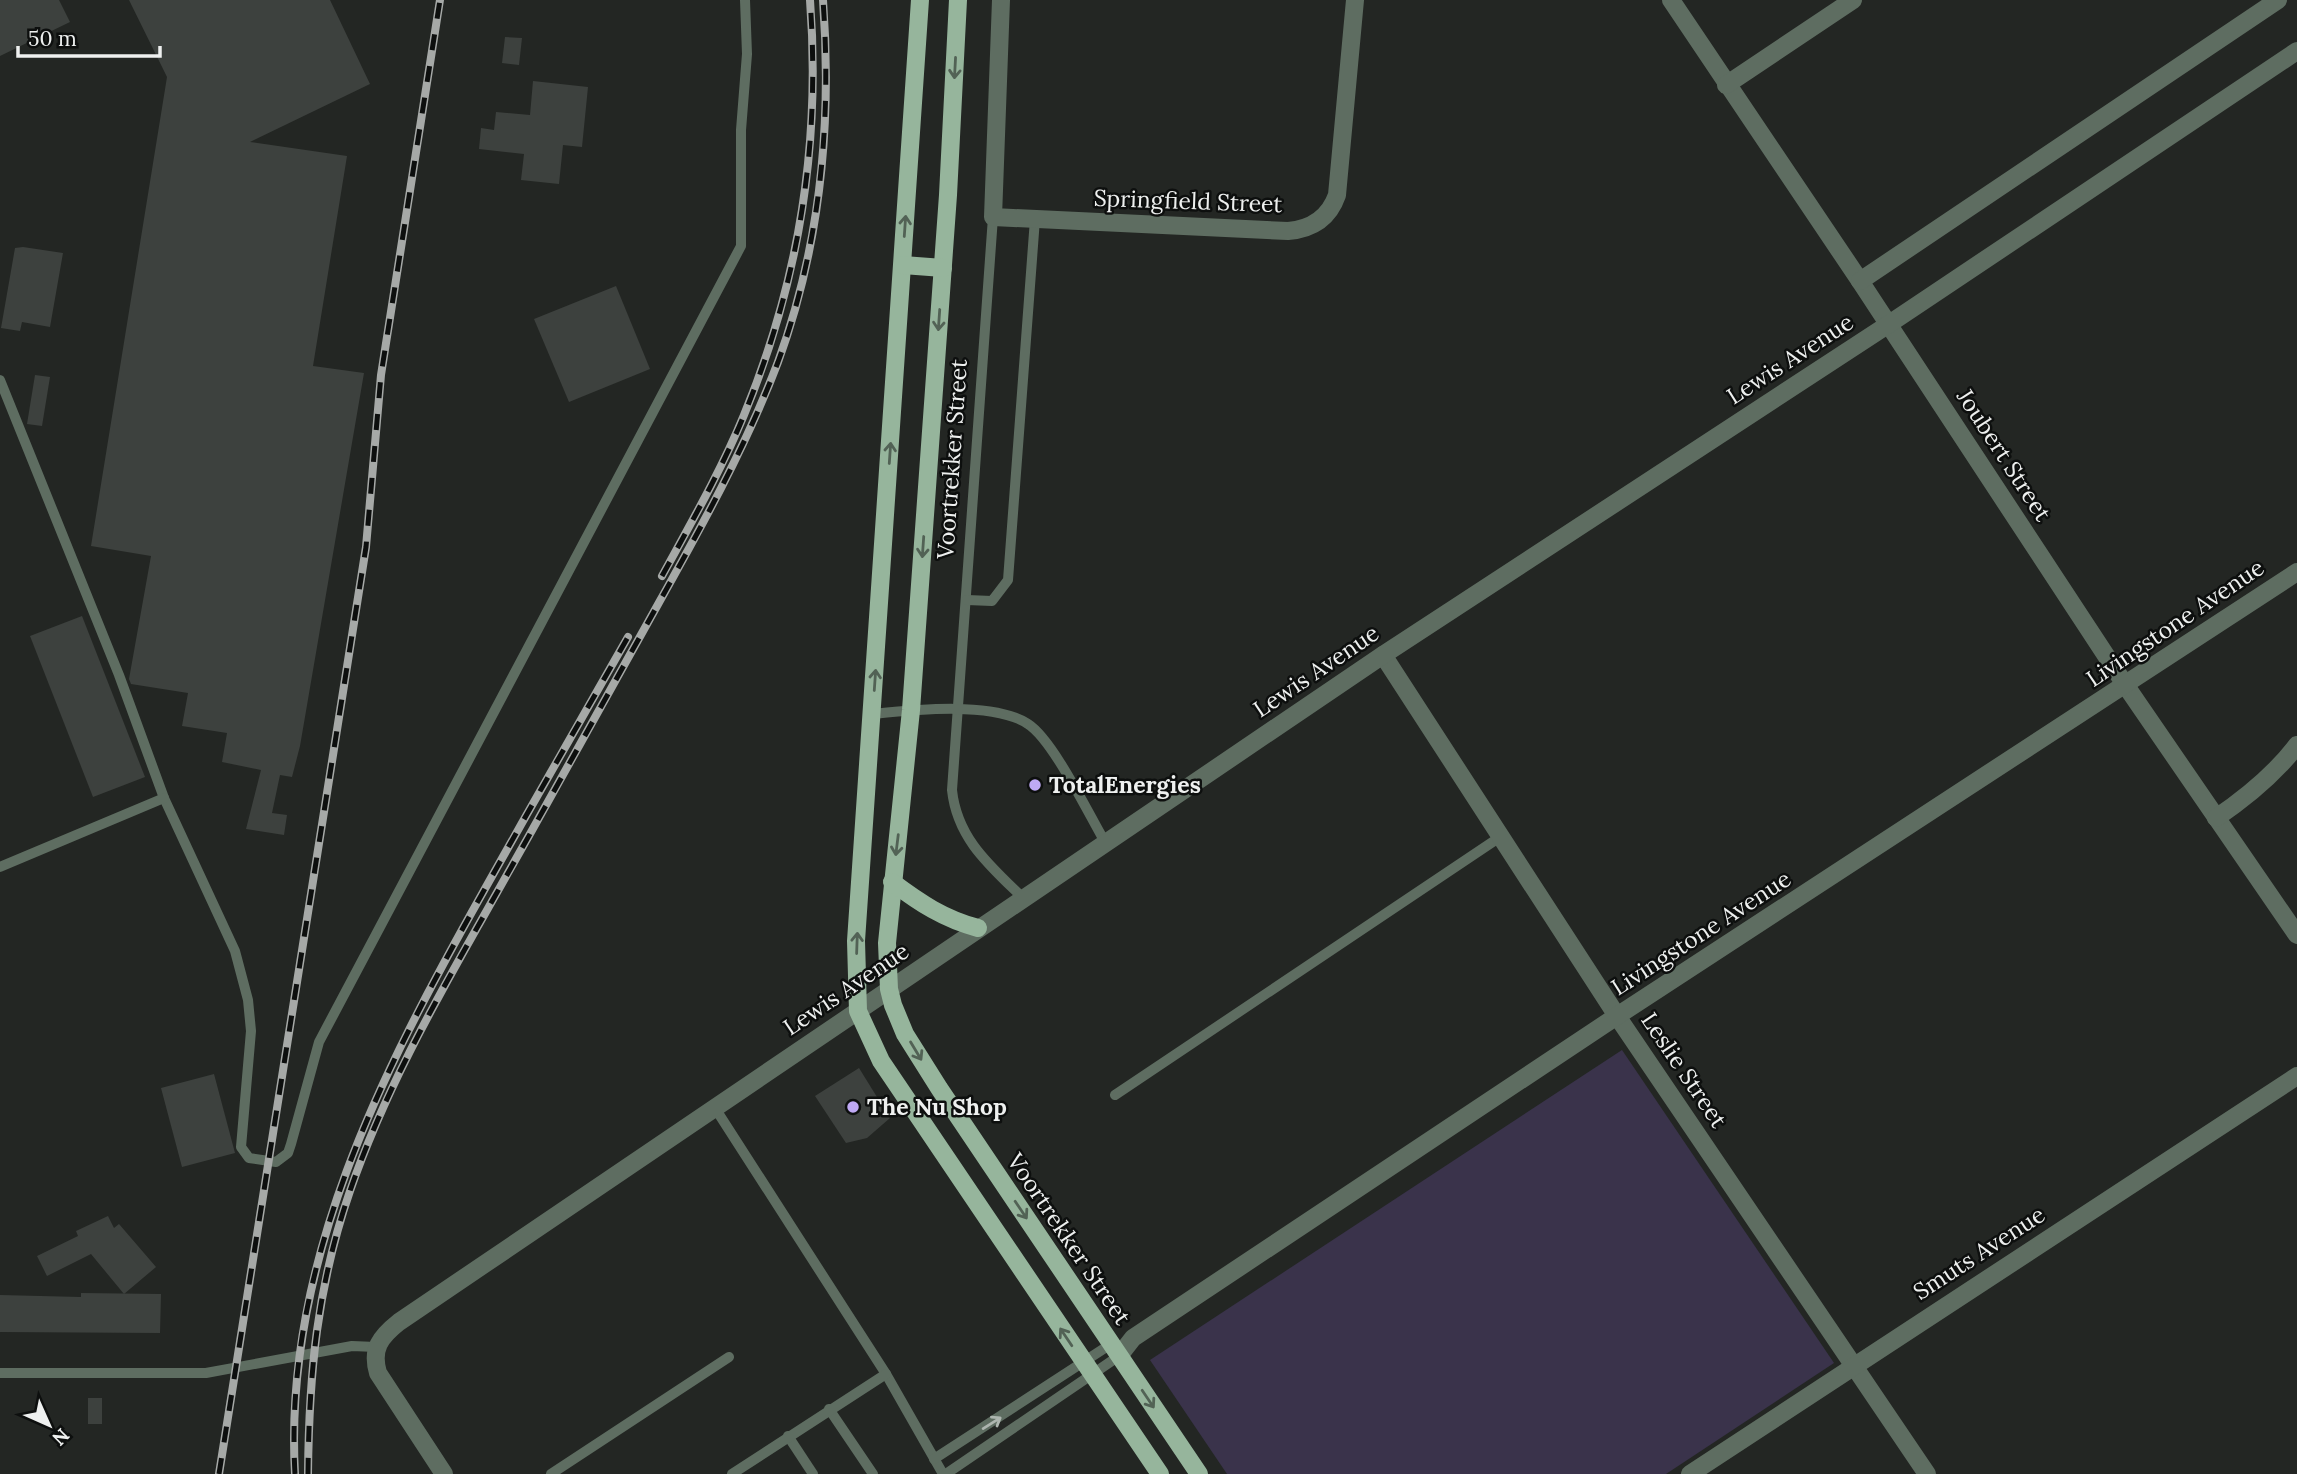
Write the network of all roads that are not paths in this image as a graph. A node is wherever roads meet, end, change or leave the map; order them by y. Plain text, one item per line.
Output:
1 (745, 0) edge
2 (920, 0) edge
3 (958, 0) edge
4 (1001, 0) edge
5 (1355, 0) edge
6 (1671, 0) edge
7 (1853, 0) edge
8 (2278, 0) edge
9 (2297, 51) edge
10 (1726, 85) junction
11 (993, 217) junction
12 (1035, 219) junction
13 (903, 265) junction
14 (943, 268) junction
15 (1860, 281) junction
16 (1889, 324) junction
17 (0, 380) edge
18 (2297, 572) edge
19 (967, 600) junction
20 (1383, 655) junction
21 (2126, 686) junction
22 (959, 709) junction
23 (911, 710) junction
24 (873, 714) junction
25 (2297, 745) edge
26 (164, 798) junction
27 (2216, 818) junction
28 (1500, 836) junction
29 (1105, 842) junction
30 (0, 867) edge
31 (892, 882) junction
32 (1022, 897) junction
33 (978, 928) junction
34 (2297, 935) edge
35 (889, 989) junction
36 (858, 1011) junction
37 (1617, 1016) junction
38 (2297, 1076) edge
39 (1115, 1095) dead end
40 (715, 1108) junction
41 (376, 1348) junction
42 (1115, 1350) junction
43 (729, 1357) dead end
44 (1854, 1364) junction
45 (1088, 1370) junction
46 (0, 1373) edge
47 (886, 1374) junction
48 (829, 1409) junction
49 (788, 1436) junction
50 (934, 1459) junction
51 (745, 1471) edge
52 (444, 1474) edge
53 (551, 1474) edge
54 (732, 1474) edge
55 (813, 1474) edge
56 (873, 1474) edge
57 (945, 1474) edge
58 (1160, 1474) edge
59 (1199, 1474) edge
60 (1690, 1474) edge
61 (1927, 1474) edge

1 - 26 lane
13 -> 2 main road
3 -> 14 main road, Voortrekker Street
4 - 11 street, Voortrekker Street
5 - 12 street, Springfield Street
6 - 10 street, Joubert Street
7 - 10 street
8 - 15 street, Lewis Avenue
9 - 16 street, Lewis Avenue
10 - 15 street, Joubert Street
11 - 12 street, Springfield Street
11 - 19 lane, Voortrekker Street
12 - 19 lane
13 - 14 main road
24 -> 13 main road
14 -> 23 main road, Voortrekker Street
15 - 16 street, Joubert Street
16 - 20 street, Lewis Avenue
16 - 21 street, Joubert Street
17 - 26 lane
18 - 21 street, Livingstone Avenue
19 - 22 lane, Voortrekker Street
20 - 28 street, Leslie Street
20 - 29 street, Lewis Avenue
21 - 27 street, Joubert Street
21 - 37 street, Livingstone Avenue
22 - 23 lane
22 - 29 lane
22 - 32 lane, Voortrekker Street
23 - 24 lane
23 -> 31 main road, Voortrekker Street
36 -> 24 main road
25 - 27 street
26 - 30 lane
27 - 34 street, Joubert Street
28 - 37 street, Leslie Street
28 - 39 lane
29 - 32 street, Lewis Avenue
31 - 33 main road
31 - 35 main road, Voortrekker Street
32 - 33 street, Lewis Avenue
33 - 35 street, Lewis Avenue
35 - 36 street, Lewis Avenue
35 -> 42 main road, Voortrekker Street
36 - 40 street, Lewis Avenue
45 -> 36 main road
37 - 42 street, Livingstone Avenue
37 - 44 street, Leslie Street
38 - 44 street, Smuts Avenue
40 - 41 street, Lewis Avenue
40 - 47 lane
41 - 46 lane
41 - 52 street
42 - 45 lane, Livingstone Avenue
42 -> 59 main road, Voortrekker Street
43 - 53 lane
44 - 60 street, Smuts Avenue
44 - 61 street, Leslie Street
50 -> 45 lane, Livingstone Avenue
45 - 57 lane, Livingstone Avenue
45 - 58 main road
47 - 48 lane
47 - 50 lane
48 - 49 lane
48 - 56 lane
49 - 51 lane
49 - 55 lane
50 - 57 lane, Livingstone Avenue
51 - 54 lane

